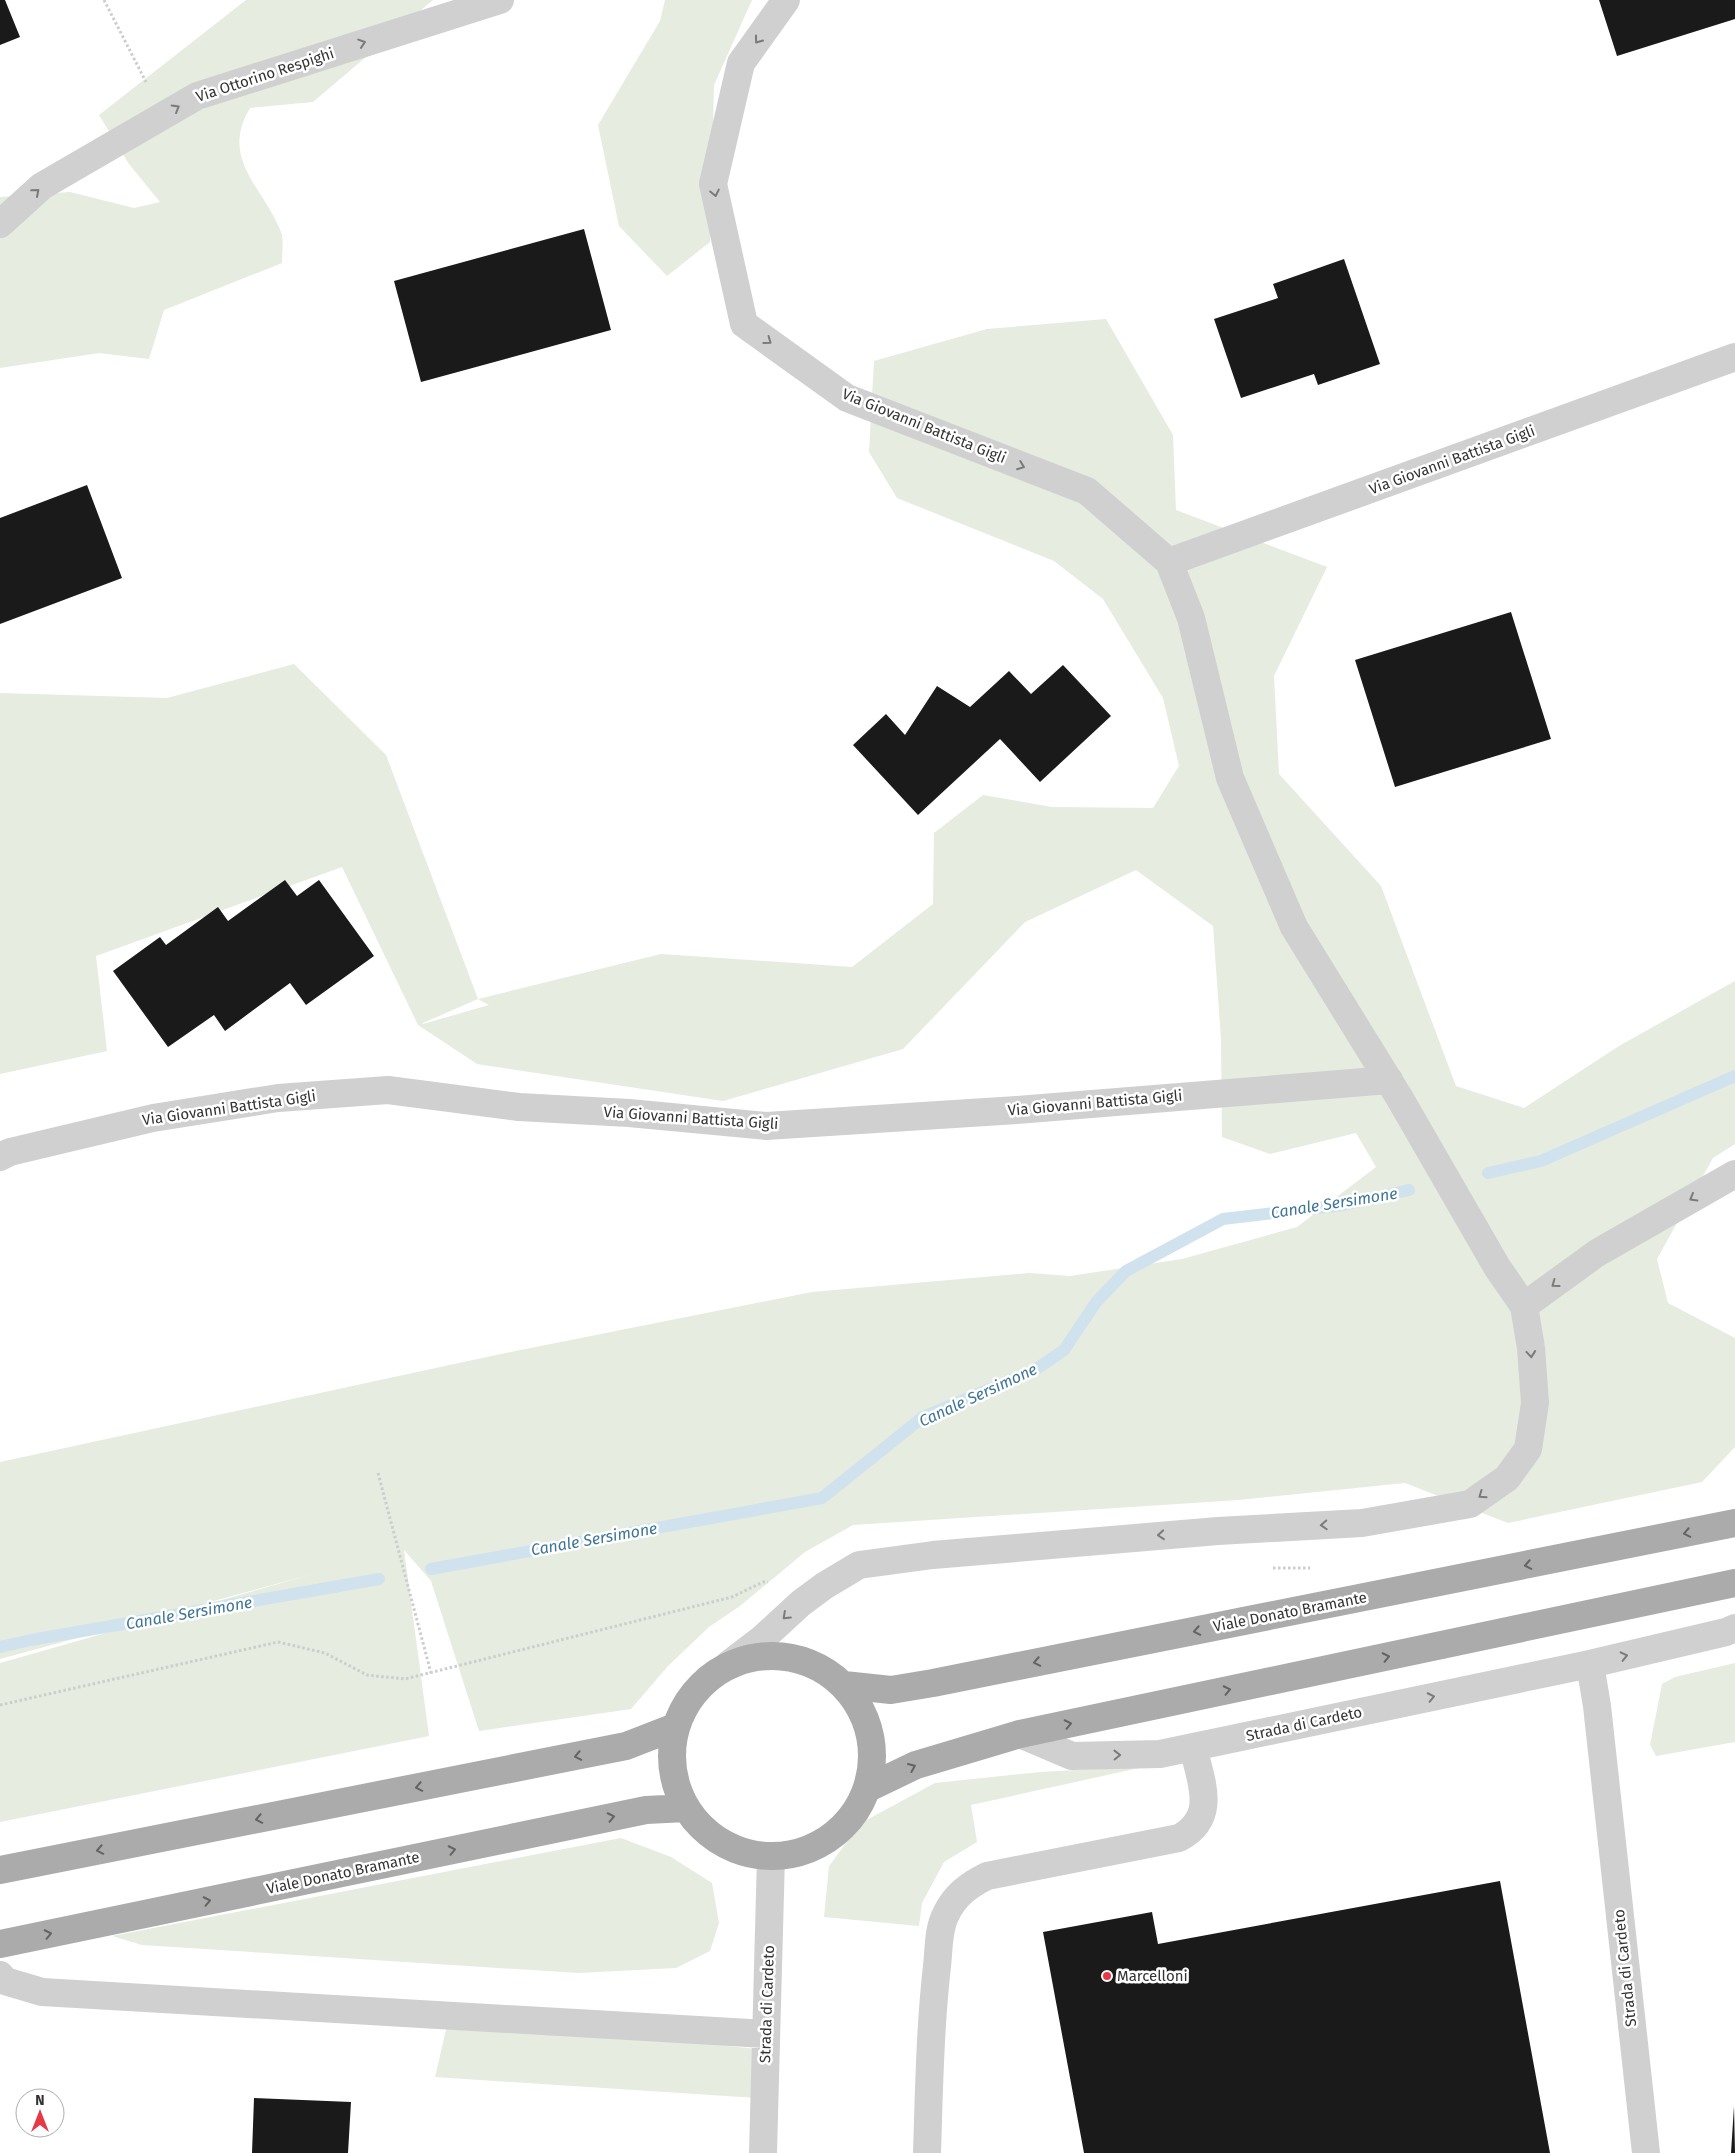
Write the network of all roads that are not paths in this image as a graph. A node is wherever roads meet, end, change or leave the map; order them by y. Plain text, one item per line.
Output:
1 (500, 0) edge
2 (786, 0) edge
3 (0, 224) edge
4 (1735, 357) edge
5 (1169, 562) junction
6 (1389, 1080) junction
7 (0, 1158) edge
8 (1735, 1174) edge
9 (1524, 1306) junction
10 (1735, 1524) edge
11 (1735, 1583) edge
12 (1735, 1628) edge
13 (730, 1664) junction
14 (1590, 1664) junction
15 (844, 1684) junction
16 (675, 1727) junction
17 (1020, 1734) junction
18 (1194, 1747) junction
19 (868, 1788) junction
20 (686, 1808) junction
21 (771, 1856) junction
22 (0, 1870) edge
23 (0, 1944) edge
24 (0, 1975) edge
25 (766, 2034) junction
26 (762, 2153) edge
27 (927, 2153) edge
28 (1646, 2153) edge

3 -> 1 street, Via Ottorino Respighi
2 -> 5 street, Via Giovanni Battista Gigli
4 - 5 street, Via Giovanni Battista Gigli
5 - 6 street, Via Giovanni Battista Gigli
6 - 7 street, Via Giovanni Battista Gigli
6 - 9 street, Via Giovanni Battista Gigli
8 -> 9 street
9 -> 13 street
10 -> 15 main road, Viale Donato Bramante
17 -> 11 main road
14 -> 12 street, Strada di Cardeto
13 - 15 main road
13 - 16 main road
18 -> 14 street, Strada di Cardeto
14 - 28 street, Strada di Cardeto
15 - 19 main road
16 - 20 main road
16 -> 22 main road
17 -> 18 street, Strada di Cardeto
19 -> 17 main road
18 - 27 street
19 - 21 main road
20 - 21 main road
23 -> 20 main road, Viale Donato Bramante
21 - 25 street, Strada di Cardeto
24 - 25 street
25 - 26 street, Strada di Cardeto

